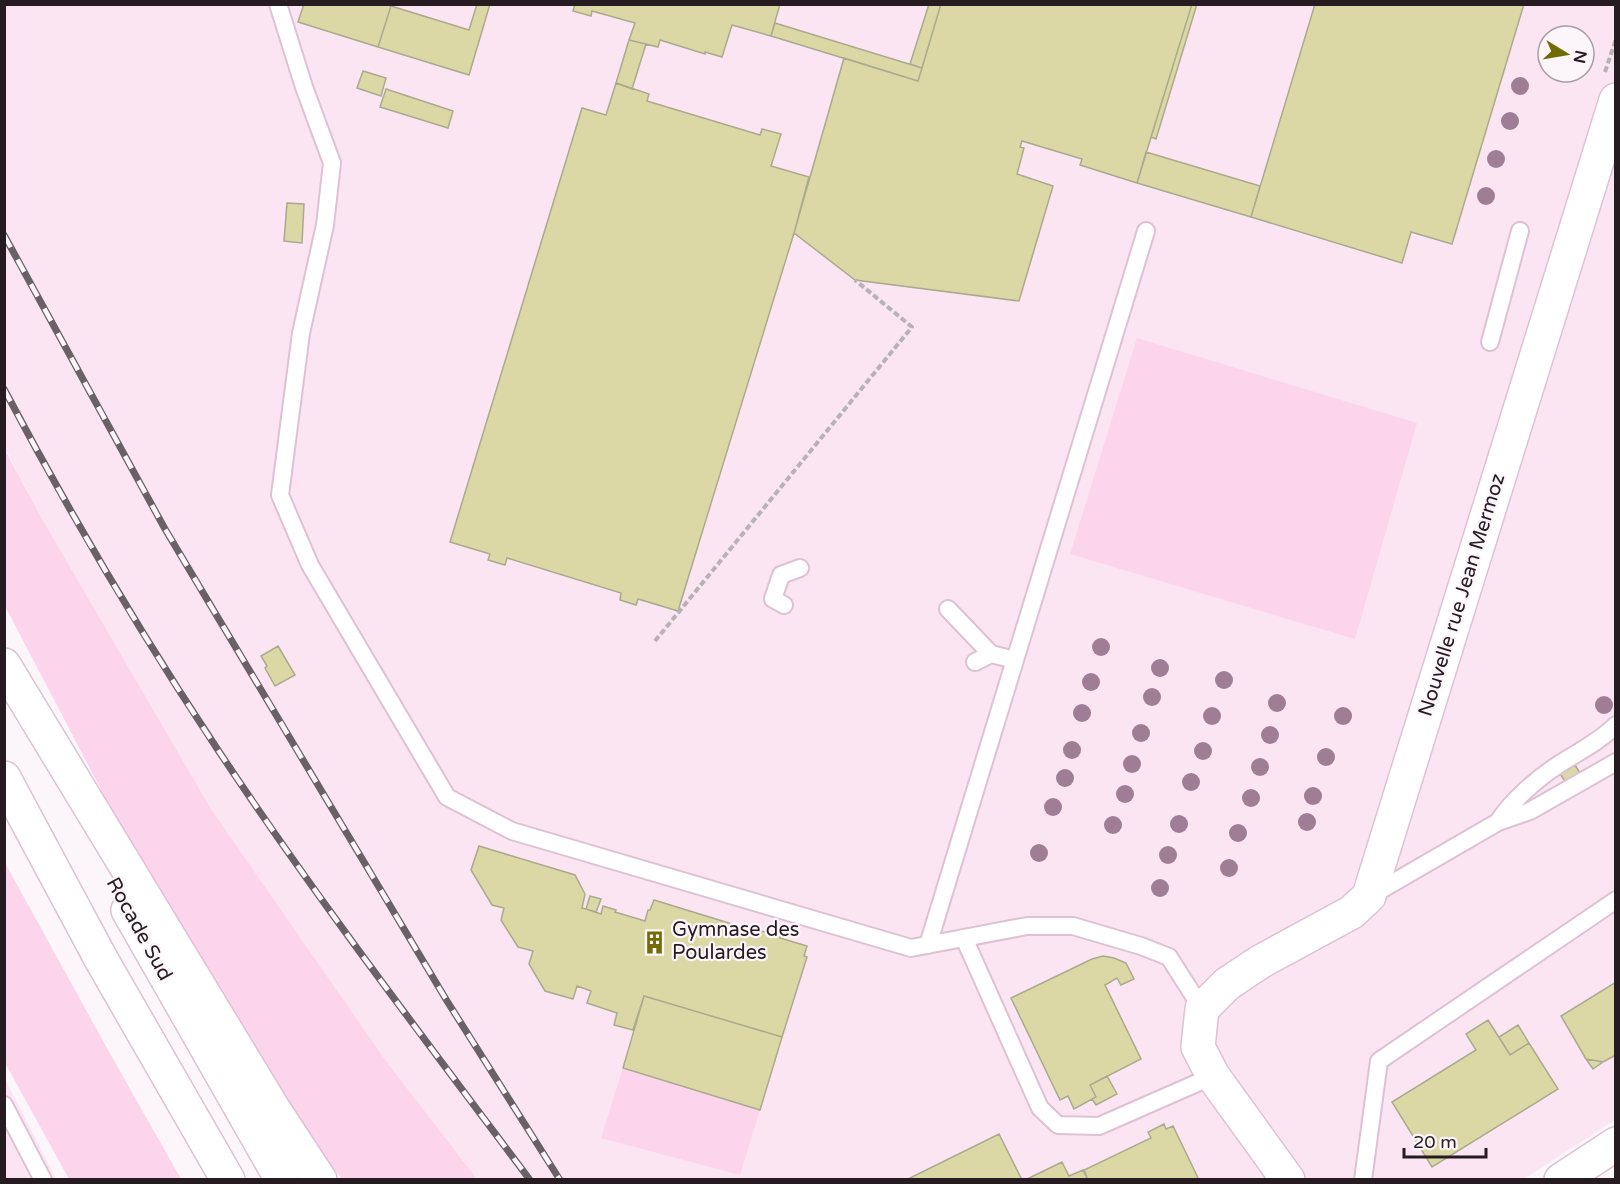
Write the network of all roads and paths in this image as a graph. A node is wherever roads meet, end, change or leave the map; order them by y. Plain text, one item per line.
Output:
1 (278, 4) edge
2 (1616, 39) edge
3 (1610, 86) edge
4 (1146, 231) dead end
5 (1520, 231) dead end
6 (855, 280) dead end
7 (1490, 342) dead end
8 (800, 568) dead end
9 (784, 605) dead end
10 (948, 609) dead end
11 (655, 641) dead end
12 (991, 654) junction
13 (1015, 660) junction
14 (975, 662) dead end
15 (4, 664) edge
16 (4, 673) edge
17 (1616, 725) edge
18 (1616, 762) edge
19 (4, 778) edge
20 (1498, 822) junction
21 (1369, 896) junction
22 (1616, 900) edge
23 (964, 938) junction
24 (928, 945) junction
25 (1202, 1009) junction
26 (1213, 1076) junction
27 (4, 1105) edge
28 (194, 1122) junction
29 (1616, 1144) edge
30 (43, 1179) edge
31 (220, 1179) edge
32 (228, 1179) edge
33 (282, 1179) edge
34 (320, 1179) edge
35 (1288, 1179) edge
36 (1362, 1179) edge
37 (1560, 1179) edge

1 - 24 lane
2 - 3 path
3 - 21 main road, Nouvelle rue Jean Mermoz
4 - 13 lane
5 - 7 lane
6 - 11 path
8 - 9 lane
10 - 12 lane
12 - 13 lane
12 - 14 lane
13 - 24 lane
15 - 34 main road
16 - 33 main road, Rocade Sud
17 - 20 lane
18 - 20 lane
19 - 28 main road
20 - 21 lane
21 - 25 main road
22 - 36 lane
23 - 24 lane
23 - 25 lane
23 - 26 lane
25 - 26 main road
26 - 35 main road
27 - 30 lane
28 - 31 main road
28 - 32 main road
29 - 37 main road

